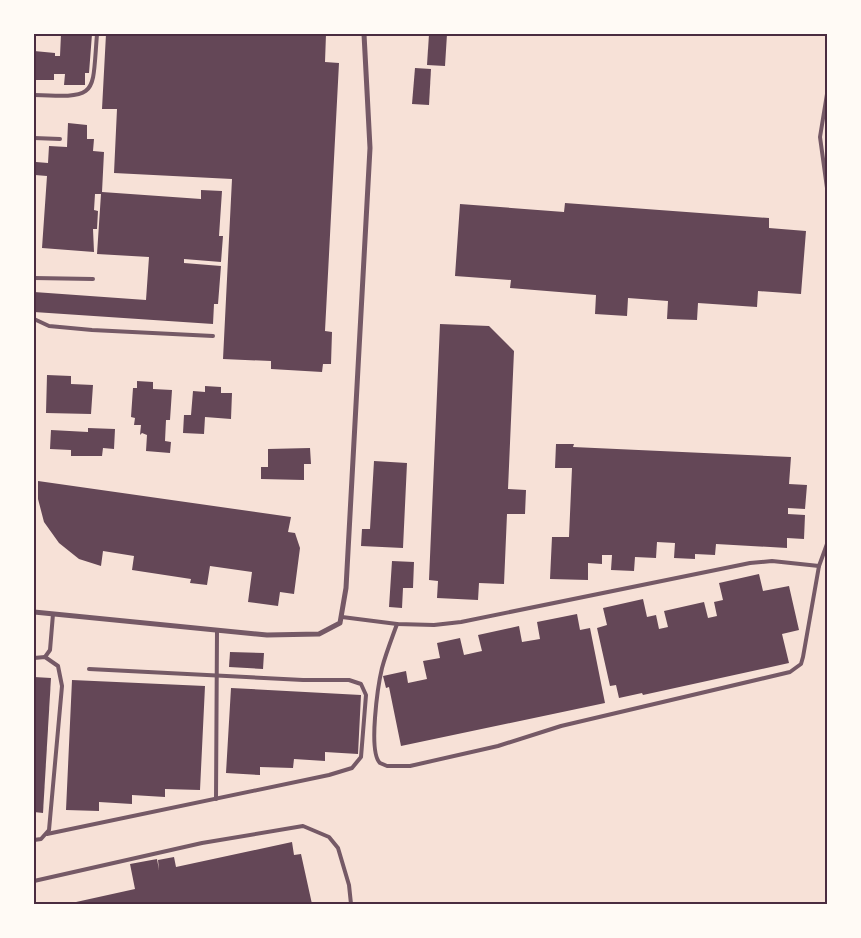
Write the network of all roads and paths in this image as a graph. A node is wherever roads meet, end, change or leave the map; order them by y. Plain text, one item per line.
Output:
1 (97, 34) edge
2 (364, 34) edge
3 (827, 94) edge
4 (34, 95) edge
5 (34, 138) edge
6 (60, 139) dead end
7 (827, 188) edge
8 (34, 278) edge
9 (93, 279) dead end
10 (34, 319) edge
11 (213, 336) dead end
12 (827, 544) edge
13 (819, 566) junction
14 (34, 612) edge
15 (53, 614) junction
16 (342, 617) junction
17 (397, 624) junction
18 (217, 630) junction
19 (45, 657) junction
20 (34, 658) edge
21 (89, 669) dead end
22 (218, 676) junction
23 (216, 799) junction
24 (47, 834) junction
25 (34, 840) edge
26 (34, 881) edge
27 (351, 904) edge

1 - 4 lane
2 - 16 street
3 - 7 lane
5 - 6 lane
8 - 9 lane
10 - 11 lane
12 - 13 lane
13 - 17 lane
13 - 17 lane
14 - 15 street
15 - 18 street
15 - 19 lane
16 - 17 lane
16 - 18 street
18 - 22 lane
19 - 20 lane
19 - 24 lane
21 - 22 lane
22 - 23 lane
22 - 23 lane
23 - 24 lane
24 - 25 lane
26 - 27 lane

